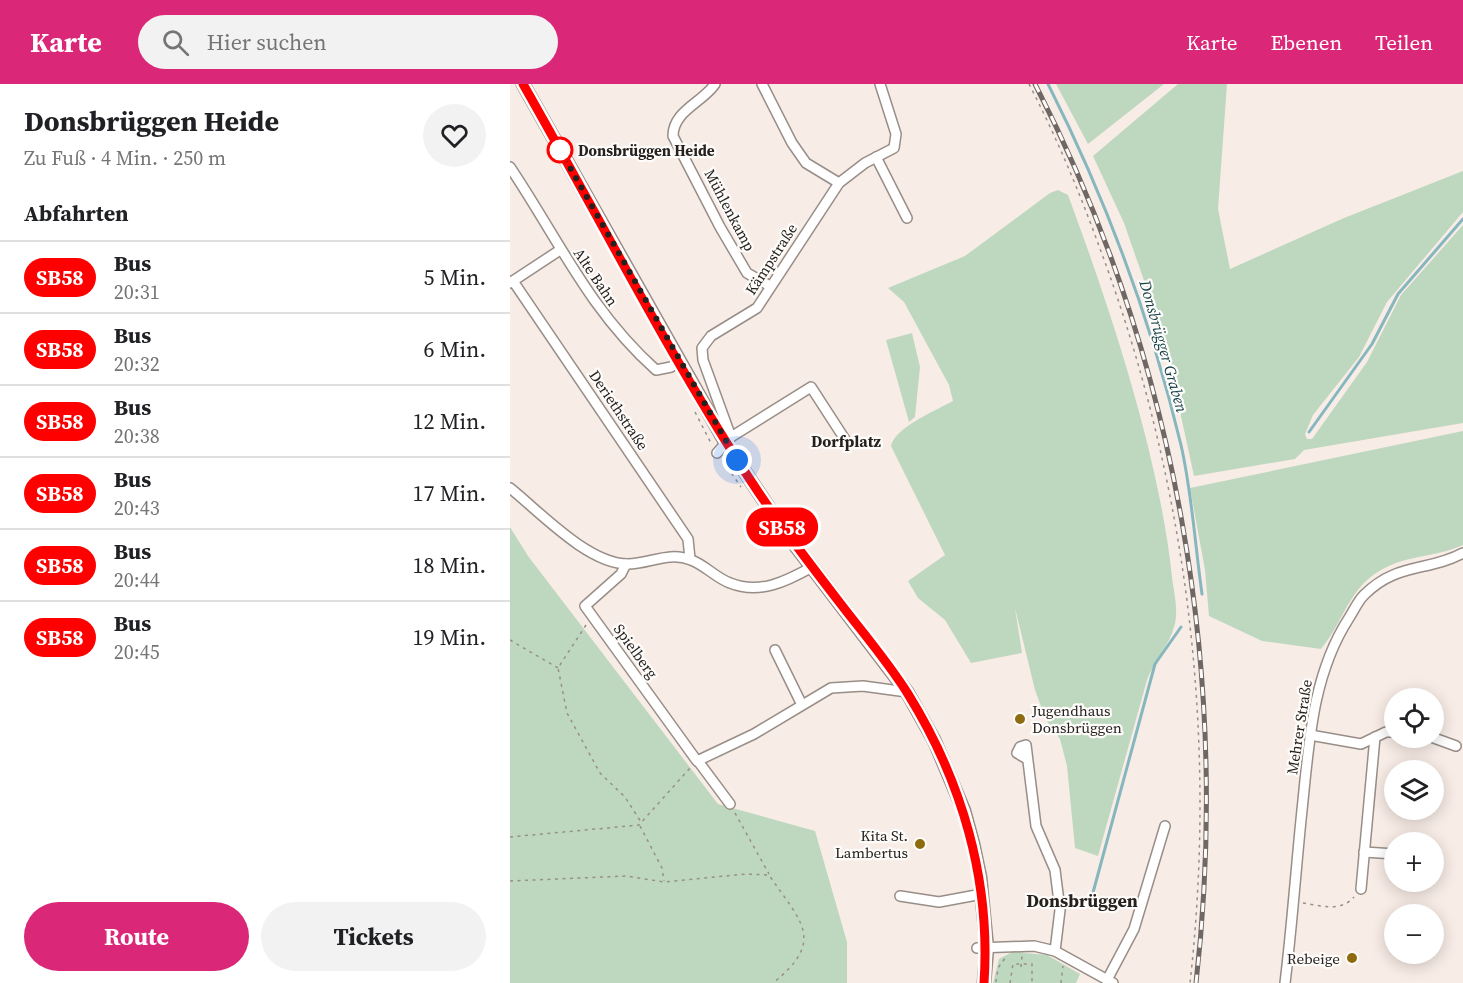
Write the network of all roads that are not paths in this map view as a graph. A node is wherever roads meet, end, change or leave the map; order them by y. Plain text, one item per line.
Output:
1 (523, 84) edge
2 (715, 84) edge
3 (762, 84) edge
4 (880, 84) edge
5 (876, 157) junction
6 (510, 167) edge
7 (839, 183) junction
8 (906, 218) dead end
9 (560, 250) junction
10 (512, 282) edge
11 (770, 286) junction
12 (680, 361) junction
13 (729, 441) junction
14 (846, 441) dead end
15 (717, 453) dead end
16 (510, 488) edge
17 (1463, 553) edge
18 (690, 559) junction
19 (626, 564) junction
20 (812, 567) junction
21 (775, 650) dead end
22 (907, 692) junction
23 (802, 705) junction
24 (1384, 733) edge
25 (1310, 735) junction
26 (1375, 737) junction
27 (1444, 742) edge
28 (1456, 746) dead end
29 (1027, 759) dead end
30 (698, 761) junction
31 (730, 804) road end
32 (1165, 826) dead end
33 (1364, 852) junction
34 (1384, 853) edge
35 (1361, 889) road end
36 (982, 894) junction
37 (900, 896) dead end
38 (982, 948) junction
39 (1055, 951) junction
40 (1110, 982) edge
41 (984, 983) edge
42 (1285, 983) edge

1 - 12 main road
2 - 11 street, Mühlenkamp
3 - 7 street
4 - 5 street, Kämpstraße
5 - 7 street, Kämpstraße
5 - 8 street
6 - 9 street, Alte Bahn
7 - 11 street, Kämpstraße
9 - 10 street
9 - 12 street, Alte Bahn
10 - 18 street, Deriethstraße
11 - 13 street, Kämpstraße
12 - 13 main road
13 - 14 street
13 - 15 street
13 - 20 main road
16 - 19 street
17 - 25 street, Mehrer Straße
18 - 19 street
18 - 20 street
19 - 30 street, Spielberg
20 - 22 main road
21 - 23 street
22 - 23 street
22 - 36 main road
23 - 30 street
24 - 26 street
25 - 26 street
25 - 42 street, Mehrer Straße
26 - 33 street
27 - 28 street
29 - 39 street
30 - 31 street, Spielberg
32 - 40 street
33 - 34 street
33 - 35 street
36 - 37 street
36 - 38 main road
38 - 39 street
38 - 41 main road
39 - 40 street

